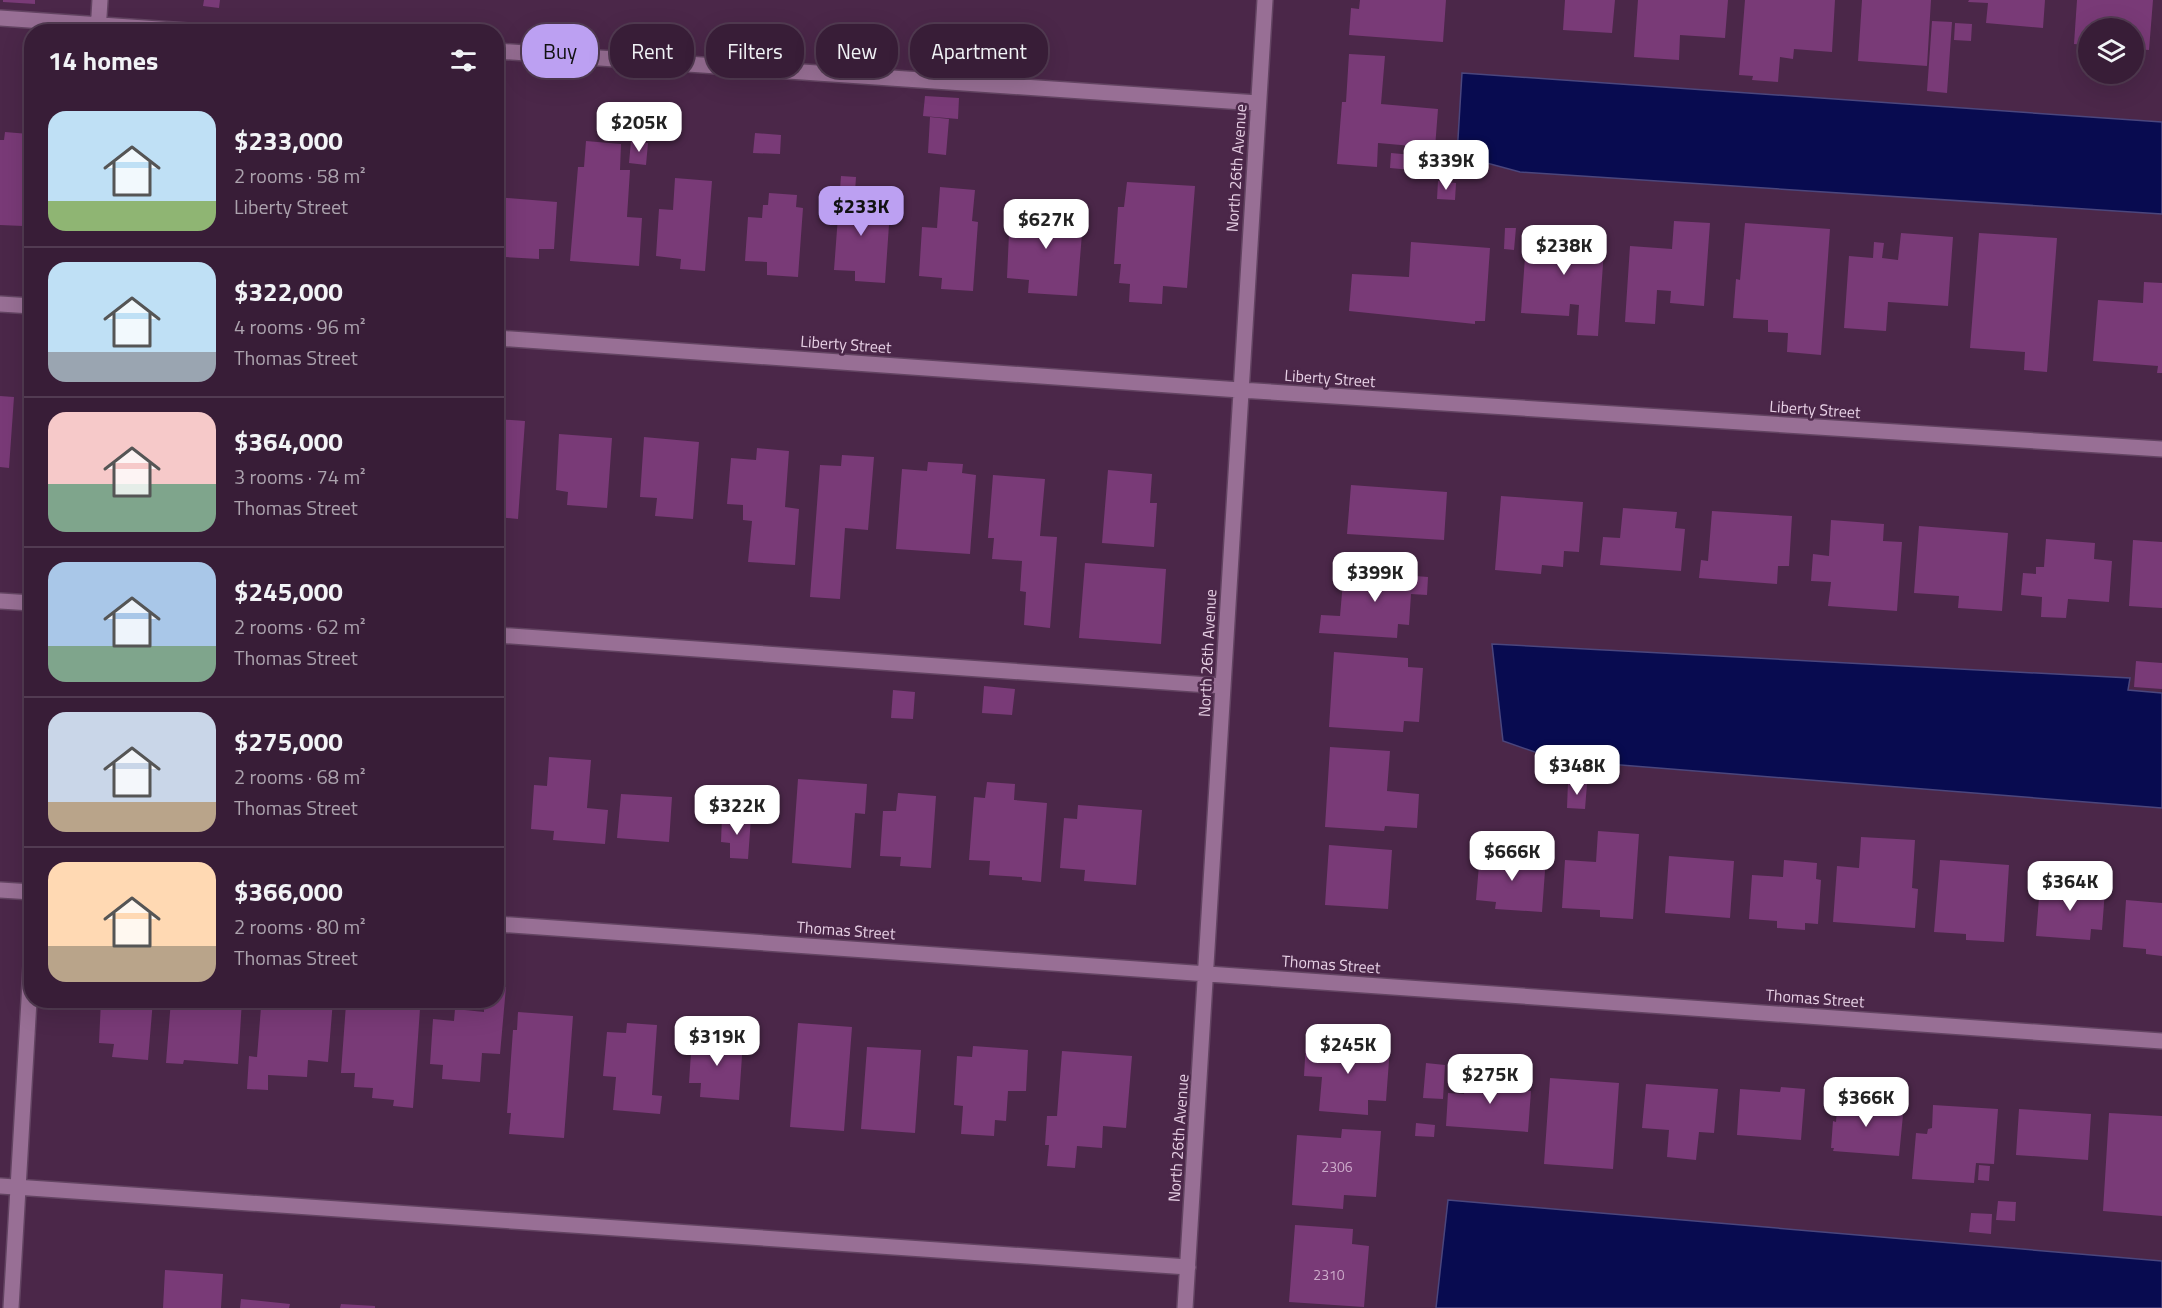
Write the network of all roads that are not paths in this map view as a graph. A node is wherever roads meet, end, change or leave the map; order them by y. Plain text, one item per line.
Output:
1 (100, 0) edge
2 (1265, 0) edge
3 (0, 18) edge
4 (59, 24) edge
5 (98, 24) edge
6 (504, 52) edge
7 (1258, 103) junction
8 (0, 304) edge
9 (24, 306) edge
10 (504, 339) edge
11 (1240, 390) junction
12 (2162, 449) edge
13 (0, 601) edge
14 (24, 602) edge
15 (504, 636) edge
16 (1223, 686) junction
17 (0, 890) edge
18 (24, 892) edge
19 (504, 925) edge
20 (1206, 973) junction
21 (29, 1008) edge
22 (2162, 1041) edge
23 (0, 1186) edge
24 (18, 1187) junction
25 (1188, 1267) junction
26 (11, 1308) edge
27 (1185, 1308) edge

1 - 5 street
2 - 7 street, North 26th Avenue
3 - 4 street
6 - 7 street
7 - 11 street, North 26th Avenue
8 - 9 street
10 - 11 street, Liberty Street
11 - 12 street, Liberty Street
11 - 16 street, North 26th Avenue
13 - 14 street
15 - 16 street
16 - 20 street, North 26th Avenue
17 - 18 street
19 - 20 street, Thomas Street
20 - 22 street, Thomas Street
20 - 25 street, North 26th Avenue
21 - 24 street
23 - 24 street
24 - 25 street
24 - 26 street
25 - 27 street, North 26th Avenue

